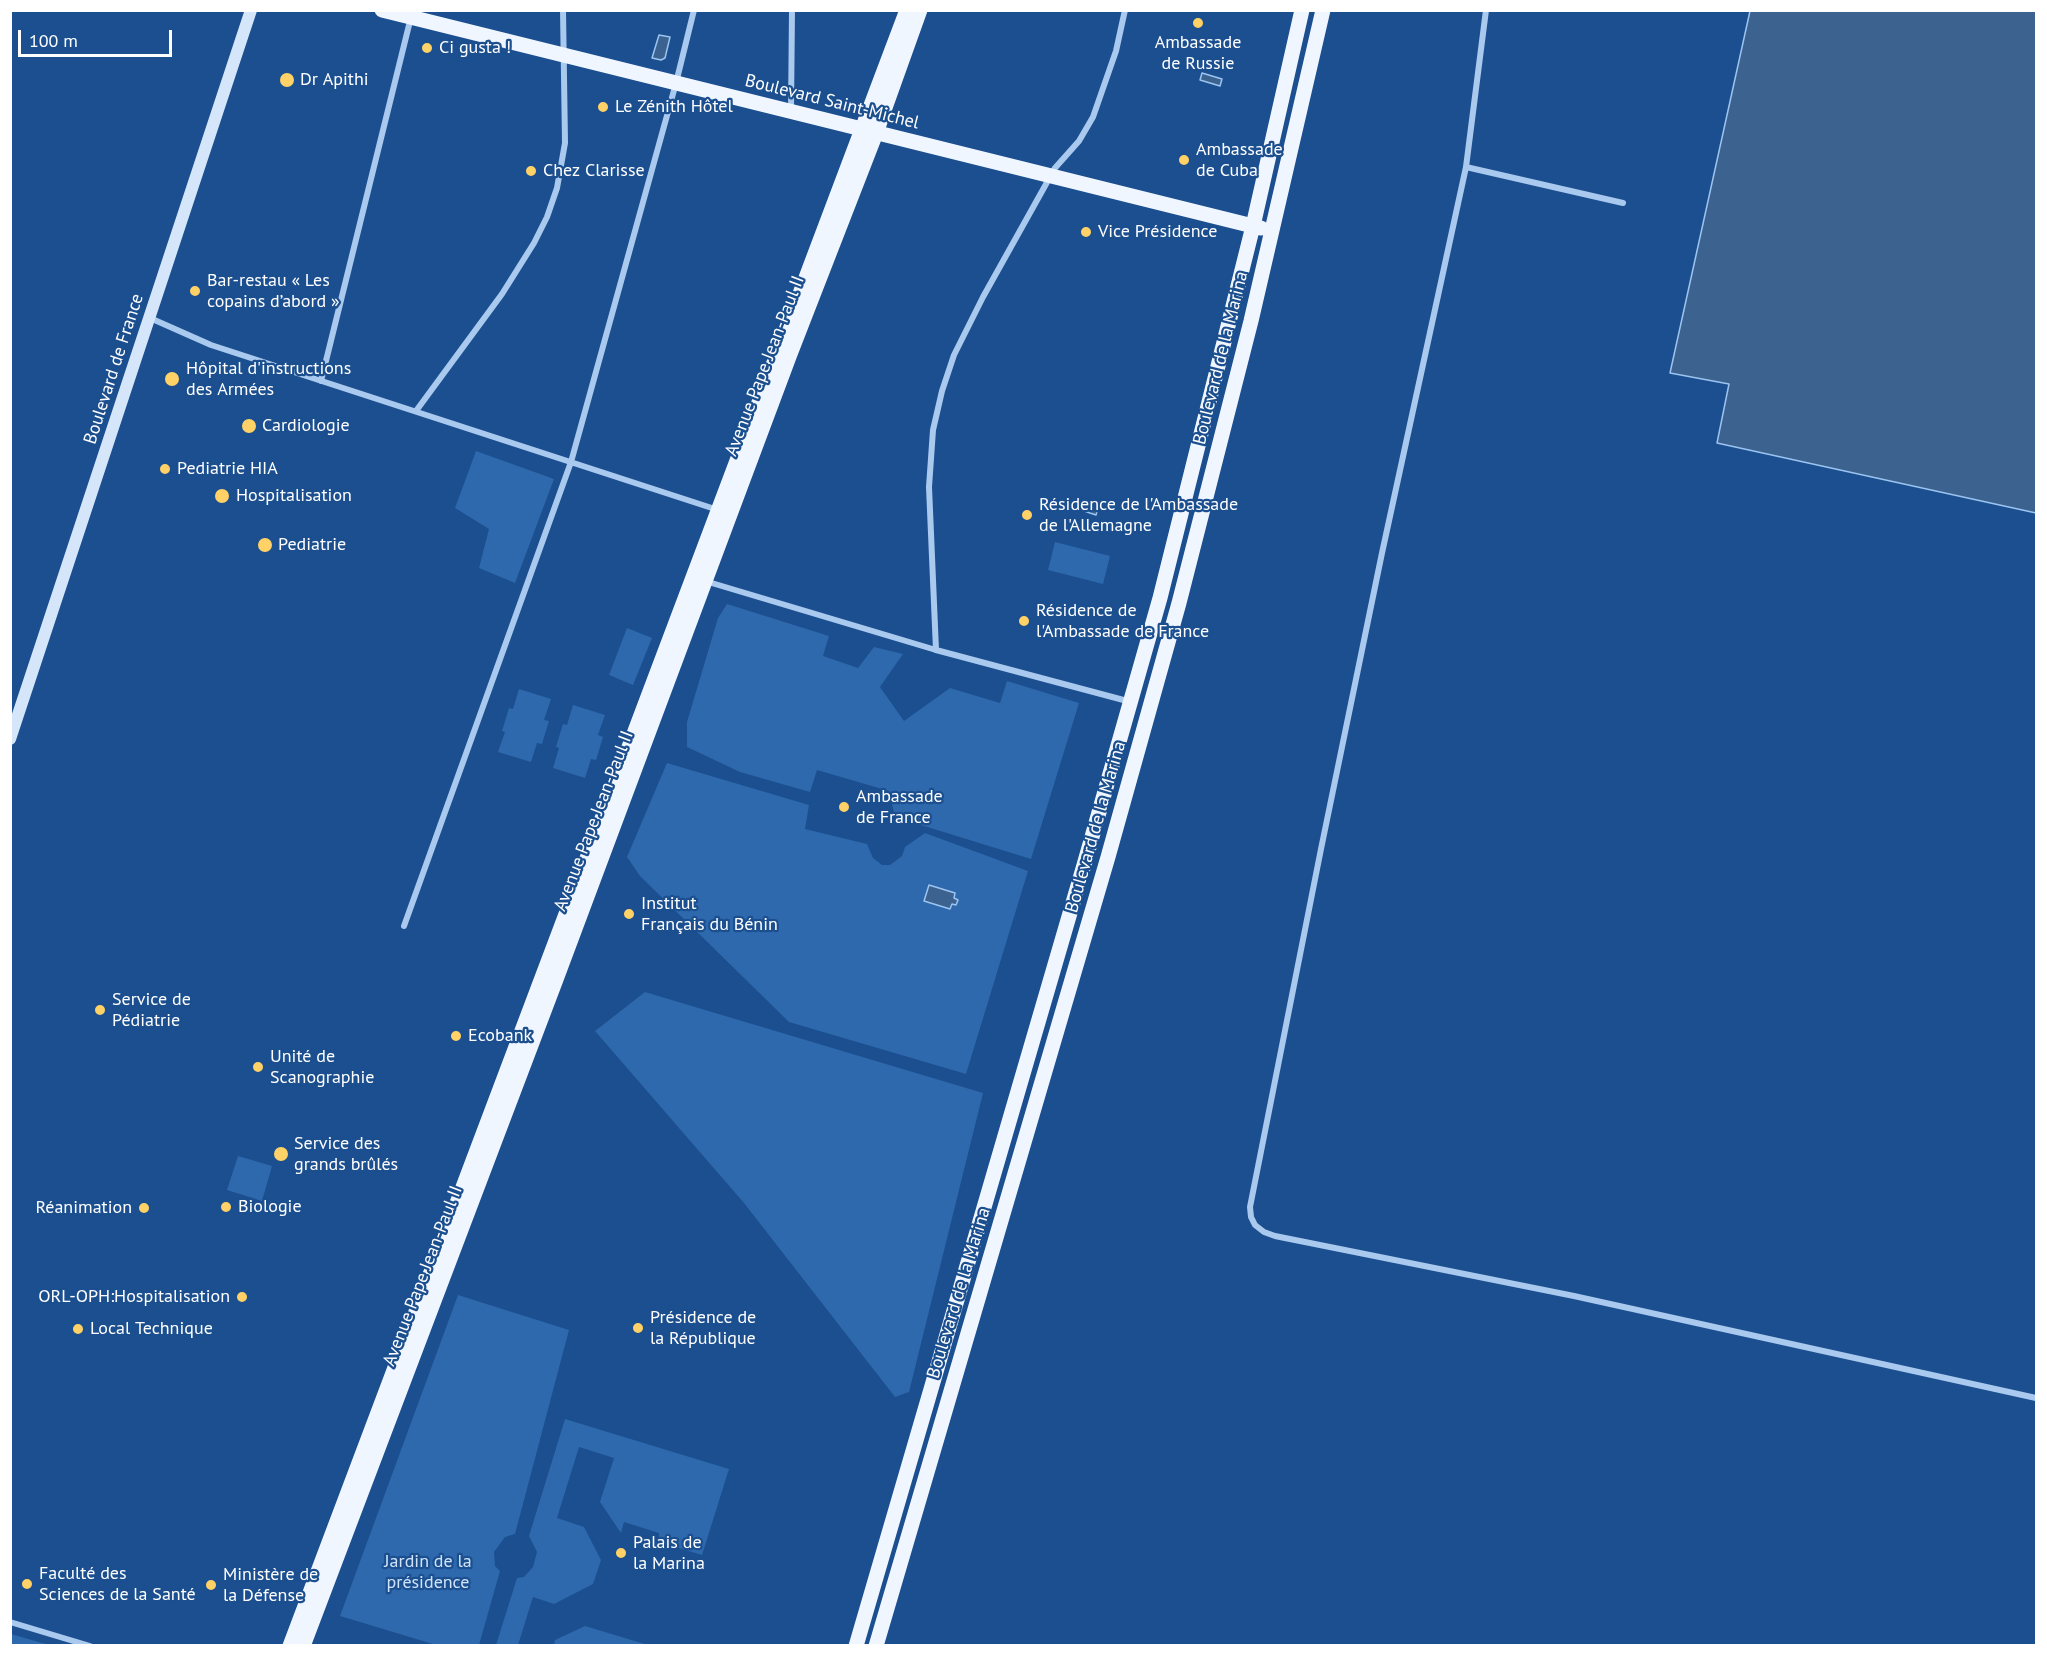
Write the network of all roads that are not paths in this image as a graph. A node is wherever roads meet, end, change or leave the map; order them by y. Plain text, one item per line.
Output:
1 (251, 10) edge
2 (382, 10) edge
3 (563, 10) edge
4 (694, 10) edge
5 (792, 10) edge
6 (907, 10) edge
7 (920, 10) edge
8 (1125, 10) edge
9 (1302, 10) edge
10 (1323, 10) edge
11 (1486, 10) edge
12 (411, 14) edge
13 (563, 56) junction
14 (676, 83) junction
15 (791, 112) junction
16 (869, 131) junction
17 (1466, 167) junction
18 (1051, 176) junction
19 (1623, 203) dead end
20 (1253, 226) junction
21 (1272, 231) junction
22 (150, 318) junction
23 (321, 381) junction
24 (416, 411) junction
25 (571, 462) junction
26 (724, 512) junction
27 (705, 580) junction
28 (936, 650) junction
29 (1131, 702) junction
30 (10, 739) edge
31 (404, 926) dead end
32 (514, 1070) junction
33 (2037, 1398) edge
34 (916, 1443) junction
35 (932, 1452) junction
36 (901, 1490) junction
37 (918, 1503) junction
38 (10, 1622) edge
39 (90, 1646) edge
40 (290, 1646) edge
41 (303, 1646) edge
42 (856, 1646) edge
43 (876, 1646) edge

1 - 22 street, Boulevard de France
2 - 12 main road, Boulevard Saint-Michel
3 - 13 street
4 - 14 street
5 - 15 street
6 - 16 main road, Avenue Pape Jean-Paul II
7 - 16 main road, Avenue Pape Jean-Paul II
8 - 18 street
9 - 20 main road, Boulevard de la Marina
10 - 21 main road, Boulevard de la Marina
11 - 17 street
12 - 13 main road, Boulevard Saint-Michel
12 - 23 street
13 - 14 main road, Boulevard Saint-Michel
13 - 24 street
14 - 15 main road, Boulevard Saint-Michel
14 - 25 street
15 - 16 main road, Boulevard Saint-Michel
16 - 18 main road, Boulevard Saint-Michel
16 - 26 main road, Avenue Pape Jean-Paul II
17 - 19 street
17 - 33 street
18 - 20 main road, Boulevard Saint-Michel
18 - 28 street
20 - 21 main road, Boulevard Saint-Michel
20 - 29 main road, Boulevard de la Marina
21 - 35 main road, Boulevard de la Marina
22 - 23 street
22 - 30 street, Boulevard de France
23 - 24 street
24 - 25 street
25 - 26 street
25 - 31 street
26 - 27 main road, Avenue Pape Jean-Paul II
26 - 32 main road, Avenue Pape Jean-Paul II
27 - 28 street
27 - 32 main road, Avenue Pape Jean-Paul II
28 - 29 street
29 - 34 main road, Boulevard de la Marina
32 - 40 main road, Avenue Pape Jean-Paul II
32 - 41 main road, Avenue Pape Jean-Paul II
34 - 35 main road
34 - 36 main road, Boulevard de la Marina
35 - 37 main road, Boulevard de la Marina
36 - 37 main road
36 - 42 main road, Boulevard de la Marina
37 - 43 main road, Boulevard de la Marina
38 - 39 street

